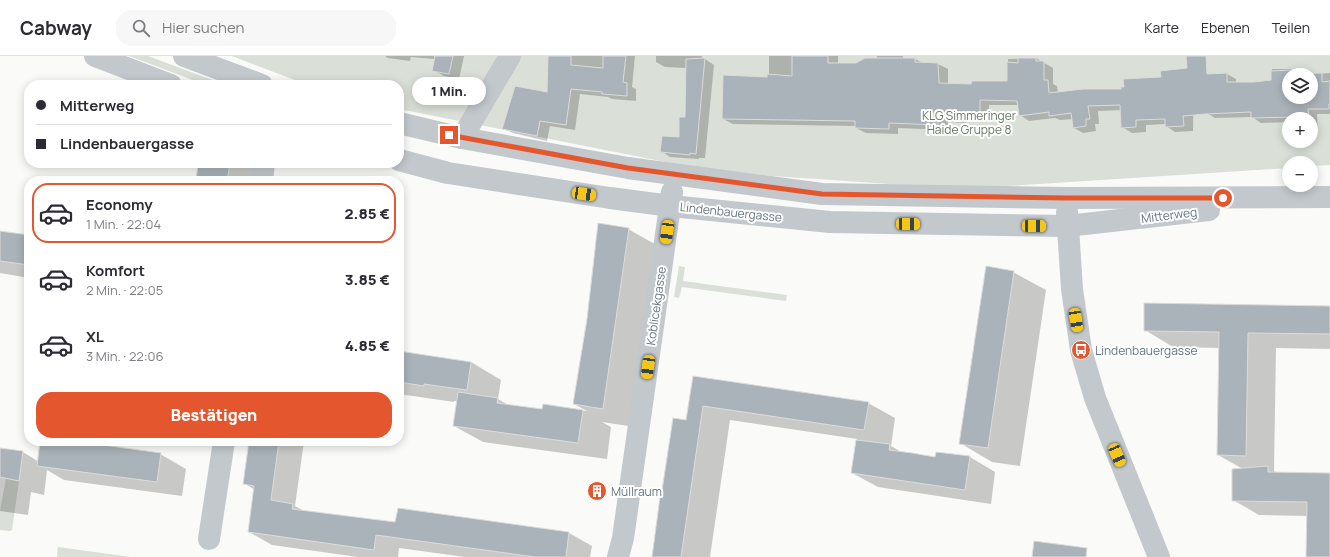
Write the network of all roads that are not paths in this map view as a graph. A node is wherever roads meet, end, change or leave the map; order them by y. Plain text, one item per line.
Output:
1 (95, 56) edge
2 (184, 56) edge
3 (510, 56) edge
4 (158, 80) edge
5 (249, 80) edge
6 (404, 124) edge
7 (462, 138) junction
8 (404, 161) edge
9 (674, 174) junction
10 (1324, 197) edge
11 (1067, 198) junction
12 (671, 206) junction
13 (1067, 226) junction
14 (223, 446) edge
15 (209, 540) dead end
16 (618, 557) edge
17 (1159, 557) edge

1 - 4 street
2 - 5 street
3 - 7 street
6 - 7 street
7 - 9 street
8 - 12 street, Lindenbauergasse
9 - 11 street
9 - 12 street, Koblicekgasse
10 - 11 street, Mitterweg
10 - 13 street, Mitterweg
11 - 13 street
12 - 13 street, Lindenbauergasse
12 - 16 street, Koblicekgasse
13 - 17 street
14 - 15 street

